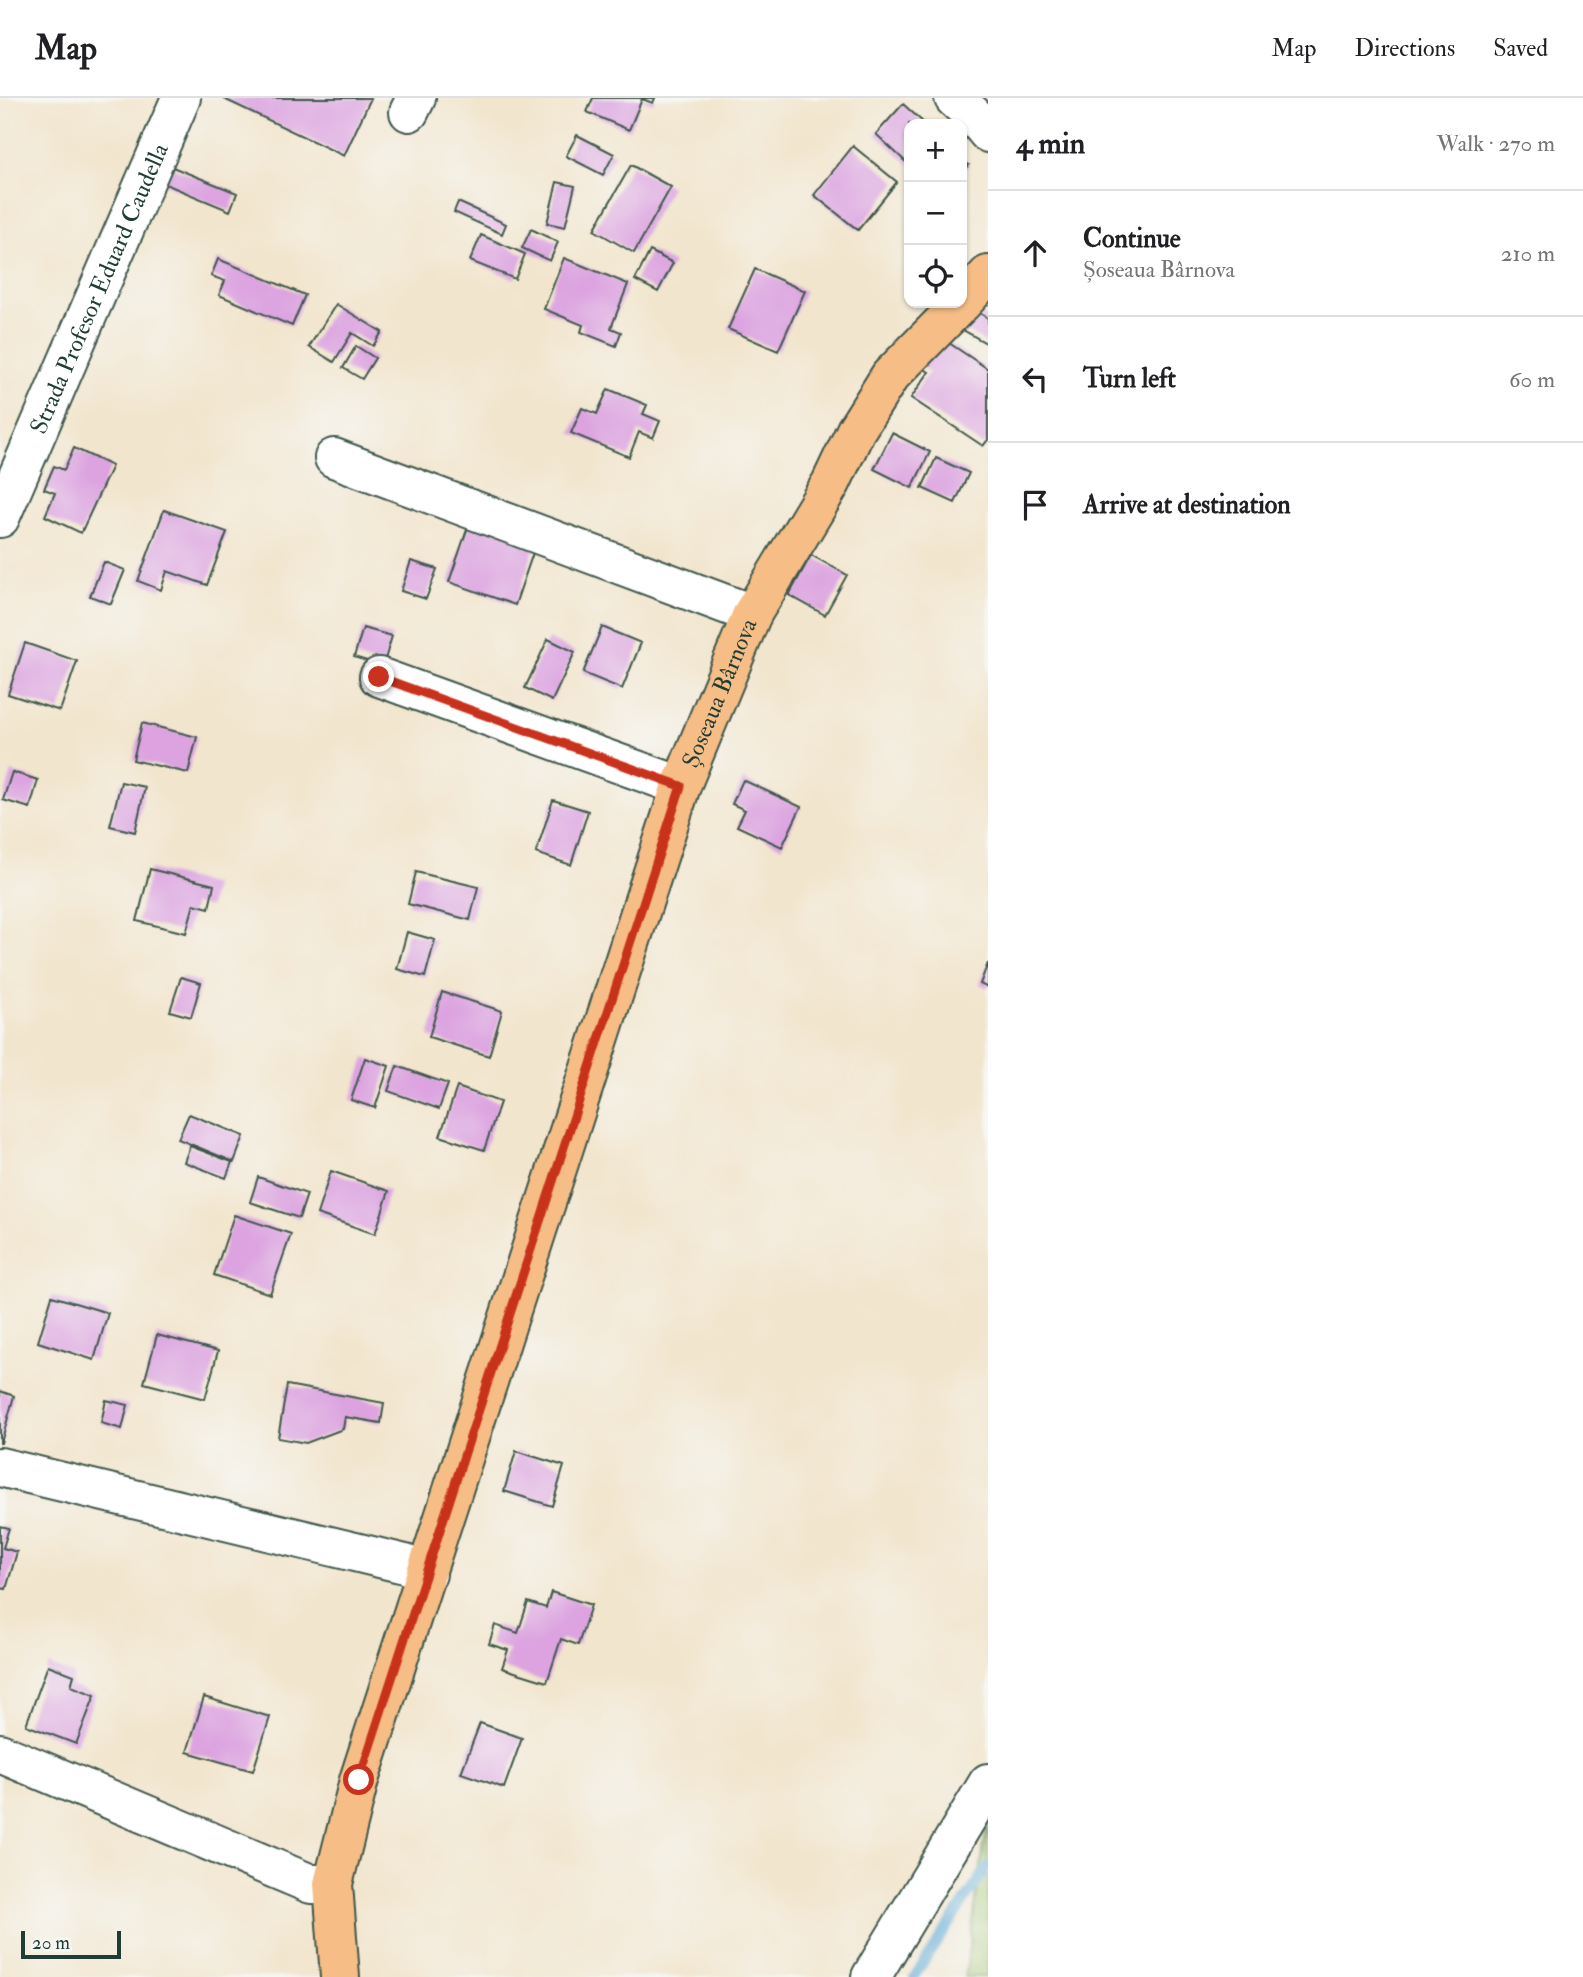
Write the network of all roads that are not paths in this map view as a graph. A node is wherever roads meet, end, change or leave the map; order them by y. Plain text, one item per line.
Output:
1 (181, 98) edge
2 (988, 275) edge
3 (967, 298) edge
4 (957, 308) edge
5 (334, 458) dead end
6 (0, 518) edge
7 (752, 614) junction
8 (379, 677) dead end
9 (681, 786) junction
10 (0, 1467) edge
11 (426, 1574) junction
12 (0, 1754) edge
13 (988, 1783) edge
14 (333, 1884) junction
15 (340, 1977) edge
16 (871, 1977) edge

1 - 6 street, Strada Profesor Eduard Caudella
2 - 3 main road, Șoseaua Bârnova
4 - 7 main road, Șoseaua Bârnova
5 - 7 street
7 - 9 main road, Șoseaua Bârnova
8 - 9 street
9 - 11 main road, Șoseaua Bârnova
10 - 11 street
11 - 14 main road, Șoseaua Bârnova
12 - 14 street
13 - 16 street
14 - 15 main road, Șoseaua Bârnova

